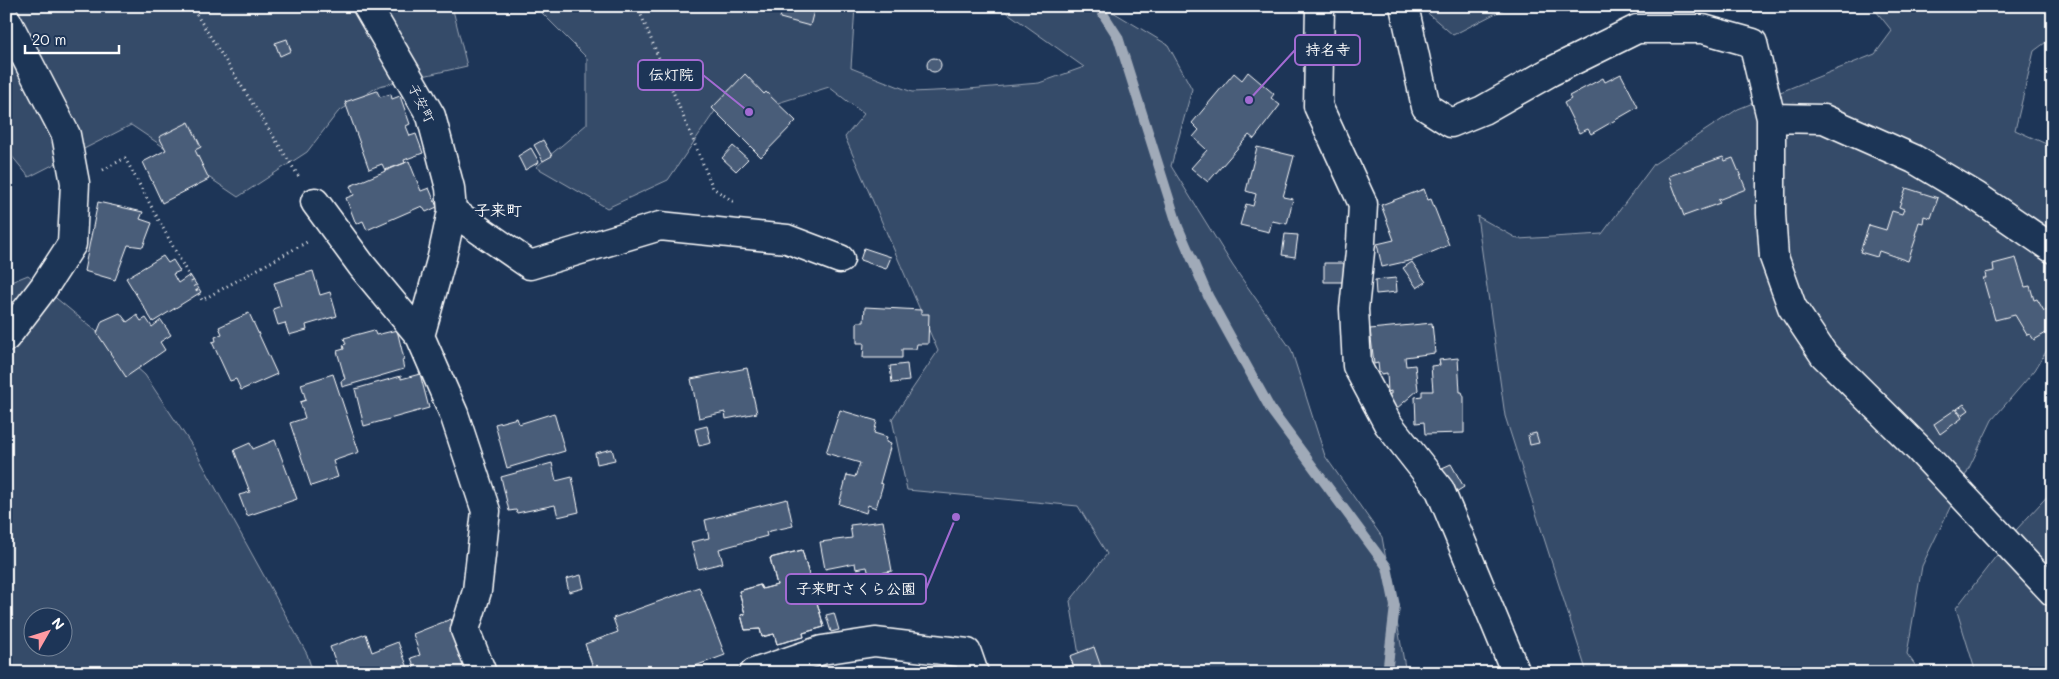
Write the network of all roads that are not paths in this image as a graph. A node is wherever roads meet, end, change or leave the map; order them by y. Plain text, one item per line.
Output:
1 (367, 6) edge
2 (1320, 6) edge
3 (1404, 6) edge
4 (6, 19) edge
5 (1771, 118) junction
6 (315, 202) road end
7 (452, 210) junction
8 (2053, 249) edge
9 (840, 259) dead end
10 (420, 336) junction
11 (6, 337) edge
12 (2053, 592) edge
13 (482, 673) edge
14 (754, 673) edge
15 (974, 673) edge
16 (1516, 673) edge

1 - 7 street, 子安町
2 - 16 street
3 - 5 street
4 - 11 street
5 - 8 street
5 - 12 street
6 - 10 street
7 - 9 street
7 - 10 street, 子安町
10 - 13 street
14 - 15 street

